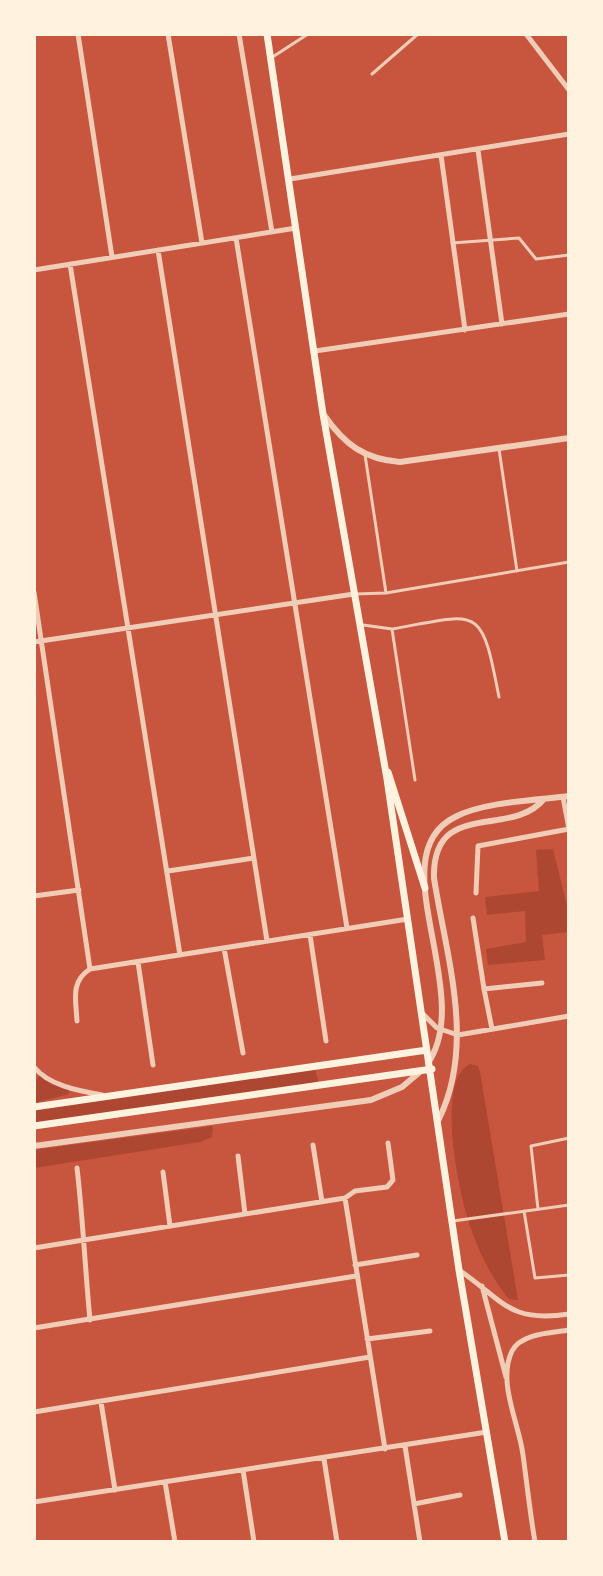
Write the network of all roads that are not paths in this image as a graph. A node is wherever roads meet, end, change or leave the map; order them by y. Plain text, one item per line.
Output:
1 (78, 34) edge
2 (168, 34) edge
3 (239, 34) edge
4 (267, 34) edge
5 (308, 34) edge
6 (418, 34) edge
7 (527, 34) edge
8 (271, 58) junction
9 (372, 74) dead end
10 (569, 90) edge
11 (569, 134) edge
12 (478, 150) junction
13 (441, 155) junction
14 (290, 179) junction
15 (297, 228) junction
16 (272, 232) junction
17 (236, 238) junction
18 (490, 239) junction
19 (202, 243) junction
20 (452, 243) junction
21 (158, 250) junction
22 (569, 255) edge
23 (112, 257) junction
24 (70, 264) junction
25 (34, 270) edge
26 (569, 314) edge
27 (502, 324) junction
28 (465, 330) junction
29 (315, 351) junction
30 (323, 414) junction
31 (569, 438) edge
32 (499, 449) junction
33 (365, 455) junction
34 (569, 562) edge
35 (517, 571) junction
36 (34, 592) edge
37 (386, 593) junction
38 (354, 594) junction
39 (294, 601) junction
40 (214, 613) junction
41 (360, 625) junction
42 (129, 627) junction
43 (392, 629) junction
44 (38, 642) edge
45 (499, 697) dead end
46 (383, 761) junction
47 (415, 780) dead end
48 (566, 796) edge
49 (544, 799) junction
50 (569, 829) edge
51 (254, 858) junction
52 (168, 871) junction
53 (425, 888) junction
54 (79, 890) junction
55 (476, 893) dead end
56 (34, 896) edge
57 (473, 918) dead end
58 (408, 919) junction
59 (347, 928) junction
60 (310, 934) junction
61 (267, 941) junction
62 (224, 948) junction
63 (180, 955) junction
64 (138, 962) junction
65 (90, 969) junction
66 (542, 983) dead end
67 (484, 989) junction
68 (421, 1012) junction
69 (569, 1016) edge
70 (77, 1021) dead end
71 (492, 1029) junction
72 (458, 1035) junction
73 (326, 1041) dead end
74 (427, 1050) junction
75 (243, 1053) dead end
76 (153, 1065) dead end
77 (319, 1066) junction
78 (34, 1067) edge
79 (432, 1069) junction
80 (39, 1074) junction
81 (34, 1081) edge
82 (322, 1084) junction
83 (111, 1096) junction
84 (34, 1107) edge
85 (439, 1119) junction
86 (34, 1126) edge
87 (569, 1138) edge
88 (388, 1143) dead end
89 (313, 1145) dead end
90 (34, 1146) edge
91 (238, 1156) dead end
92 (77, 1168) dead end
93 (163, 1172) dead end
94 (345, 1198) junction
95 (322, 1202) junction
96 (569, 1205) edge
97 (538, 1209) junction
98 (524, 1211) junction
99 (245, 1214) junction
100 (453, 1221) junction
101 (170, 1226) junction
102 (84, 1240) junction
103 (34, 1248) edge
104 (417, 1255) dead end
105 (355, 1265) junction
106 (459, 1270) junction
107 (569, 1275) edge
108 (356, 1276) junction
109 (481, 1285) junction
110 (569, 1314) edge
111 (90, 1320) junction
112 (34, 1328) edge
113 (569, 1330) edge
114 (430, 1331) dead end
115 (367, 1339) junction
116 (370, 1357) junction
117 (507, 1378) junction
118 (101, 1402) junction
119 (34, 1412) edge
120 (487, 1432) junction
121 (405, 1446) junction
122 (385, 1450) junction
123 (324, 1459) junction
124 (243, 1470) junction
125 (165, 1482) junction
126 (115, 1490) junction
127 (460, 1495) dead end
128 (34, 1502) edge
129 (414, 1504) junction
130 (175, 1542) edge
131 (254, 1542) edge
132 (337, 1542) edge
133 (420, 1542) edge
134 (505, 1542) edge
135 (535, 1542) edge

1 - 23 street
2 - 19 street
3 - 16 street
4 - 8 main road
5 - 8 lane
6 - 9 lane
7 - 10 street
8 - 14 main road
11 - 12 street
12 - 13 street
12 - 18 street
13 - 14 street
13 - 20 street
14 - 15 main road
15 - 16 street
15 - 29 main road
16 - 17 street
17 - 19 street
17 - 39 street
18 - 20 lane
18 - 22 lane
18 - 27 street
19 - 21 street
20 - 28 street
21 - 23 street
21 - 40 street
23 - 24 street
24 - 25 street
24 - 42 street
26 - 27 street
27 - 28 street
28 - 29 street
29 - 30 main road
30 - 33 street
30 - 38 main road
31 - 32 street
32 - 33 street
32 - 35 lane
33 - 37 lane
34 - 35 lane
35 - 37 lane
36 - 44 street
37 - 38 lane
38 - 39 street
38 - 41 main road
39 - 40 street
39 - 59 street
40 - 42 street
40 - 51 street
41 - 43 lane
41 - 46 main road
42 - 44 street
42 - 52 street
43 - 45 lane
43 - 47 lane
44 - 54 street
46 - 53 main road
46 - 58 main road
48 - 49 street
48 - 50 street
49 - 53 street
49 - 72 street
50 - 55 street
51 - 52 street
51 - 61 street
52 - 63 street
53 - 90 street
54 - 56 street
54 - 65 street
57 - 67 street
58 - 59 street
58 - 68 main road
59 - 60 street
60 - 61 street
60 - 73 street
61 - 62 street
62 - 63 street
62 - 75 street
63 - 64 street
64 - 65 street
64 - 76 street
65 - 70 street
66 - 67 street
67 - 71 street
68 - 72 street
68 - 74 main road
69 - 71 street
71 - 72 street
72 - 85 street
74 - 77 main road
74 - 79 main road
77 - 82 main road
77 - 83 main road
78 - 80 street
79 - 82 main road
79 - 85 main road
80 - 81 street
80 - 83 street
82 - 86 main road
83 - 84 main road
85 - 100 main road
87 - 97 lane
88 - 94 street
89 - 95 street
91 - 99 street
92 - 102 street
93 - 101 street
94 - 95 street
94 - 105 street
95 - 99 street
96 - 97 lane
97 - 98 lane
98 - 100 lane
98 - 107 lane
99 - 101 street
100 - 106 main road
101 - 102 street
102 - 103 street
102 - 111 street
104 - 105 street
105 - 108 street
106 - 109 street
106 - 120 main road
108 - 111 street
108 - 115 street
109 - 110 street
109 - 117 street
111 - 112 street
113 - 117 street
114 - 115 street
115 - 116 street
116 - 118 street
116 - 122 street
117 - 135 street
118 - 119 street
118 - 126 street
120 - 121 street
120 - 134 main road
121 - 122 street
121 - 129 street
122 - 123 street
123 - 124 street
123 - 132 street
124 - 125 street
124 - 131 street
125 - 126 street
125 - 130 street
126 - 128 street
127 - 129 street
129 - 133 street

